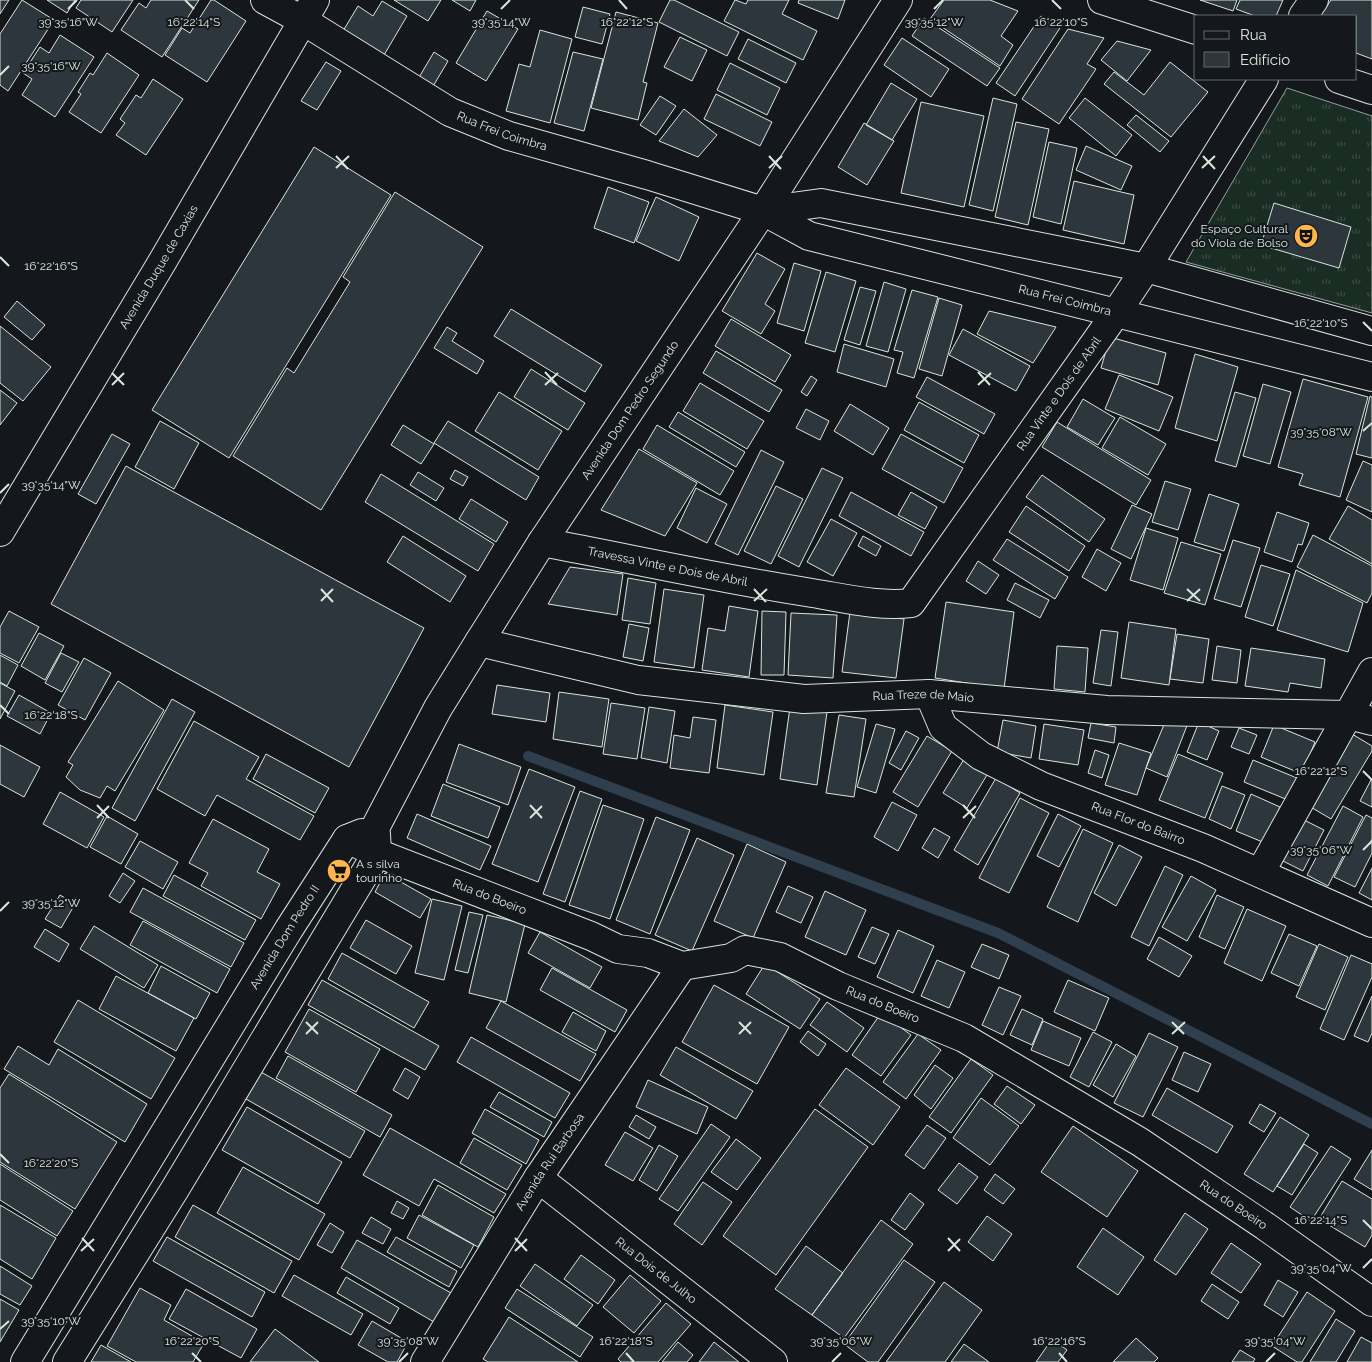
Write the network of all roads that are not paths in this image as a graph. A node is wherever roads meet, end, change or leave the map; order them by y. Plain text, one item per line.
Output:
1 (265, 0) edge
2 (898, 0) edge
3 (1102, 0) edge
4 (1314, 0) edge
5 (309, 10) edge
6 (1304, 15) edge
7 (1194, 29) edge
8 (1263, 80) edge
9 (1342, 80) edge
10 (1372, 90) edge
11 (763, 211) junction
12 (1146, 268) junction
13 (1116, 312) junction
14 (1372, 332) edge
15 (1372, 377) edge
16 (0, 532) edge
17 (542, 542) junction
18 (911, 603) joint
19 (478, 642) junction
20 (1372, 672) edge
21 (929, 694) junction
22 (1360, 718) edge
23 (347, 839) joint
24 (376, 840) junction
25 (1260, 873) junction
26 (1372, 923) edge
27 (682, 966) junction
28 (142, 1170) junction
29 (538, 1178) junction
30 (175, 1188) junction
31 (1372, 1302) edge
32 (25, 1362) edge
33 (67, 1362) edge
34 (425, 1362) edge
35 (773, 1362) edge

1 - 5 street, Rua Frei Coimbra
2 - 11 street, Avenida Dom Pedro Segundo
3 - 7 street
4 - 6 street
5 - 11 street, Rua Frei Coimbra
5 - 16 street, Avenida Duque de Caxias
8 - 12 street, Rua Vinte e Dois de Abril
9 - 10 street
11 - 12 street, Rua Frei Coimbra
11 - 13 street, Rua Frei Coimbra
11 - 17 street, Avenida Dom Pedro Segundo
12 - 13 street, Rua Vinte e Dois de Abril
12 - 14 street, Rua Frei Coimbra
13 - 15 street, Rua Frei Coimbra
13 - 18 street, Rua Vinte e Dois de Abril
17 - 18 street, Travessa Vinte e Dois de Abril
17 - 19 street, Avenida Dom Pedro Segundo
19 - 21 street, Rua Treze de Maio
19 - 24 street, Avenida Dom Pedro Segundo
20 - 22 street
21 - 22 street, Rua Treze de Maio
21 - 25 street, Rua Flor do Bairro
22 - 25 street
23 - 24 street, Rua do Boeiro
23 - 28 street, Avenida Dom Pedro II
24 - 27 street, Rua do Boeiro
24 - 30 street
25 - 26 street, Rua Flor do Bairro
27 - 29 street, Avenida Rui Barbosa
27 - 31 street, Rua do Boeiro
28 - 30 street
28 - 32 street, Avenida Dom Pedro II
29 - 34 street, Avenida Rui Barbosa
29 - 35 street, Rua Dois de Julho
30 - 33 street

